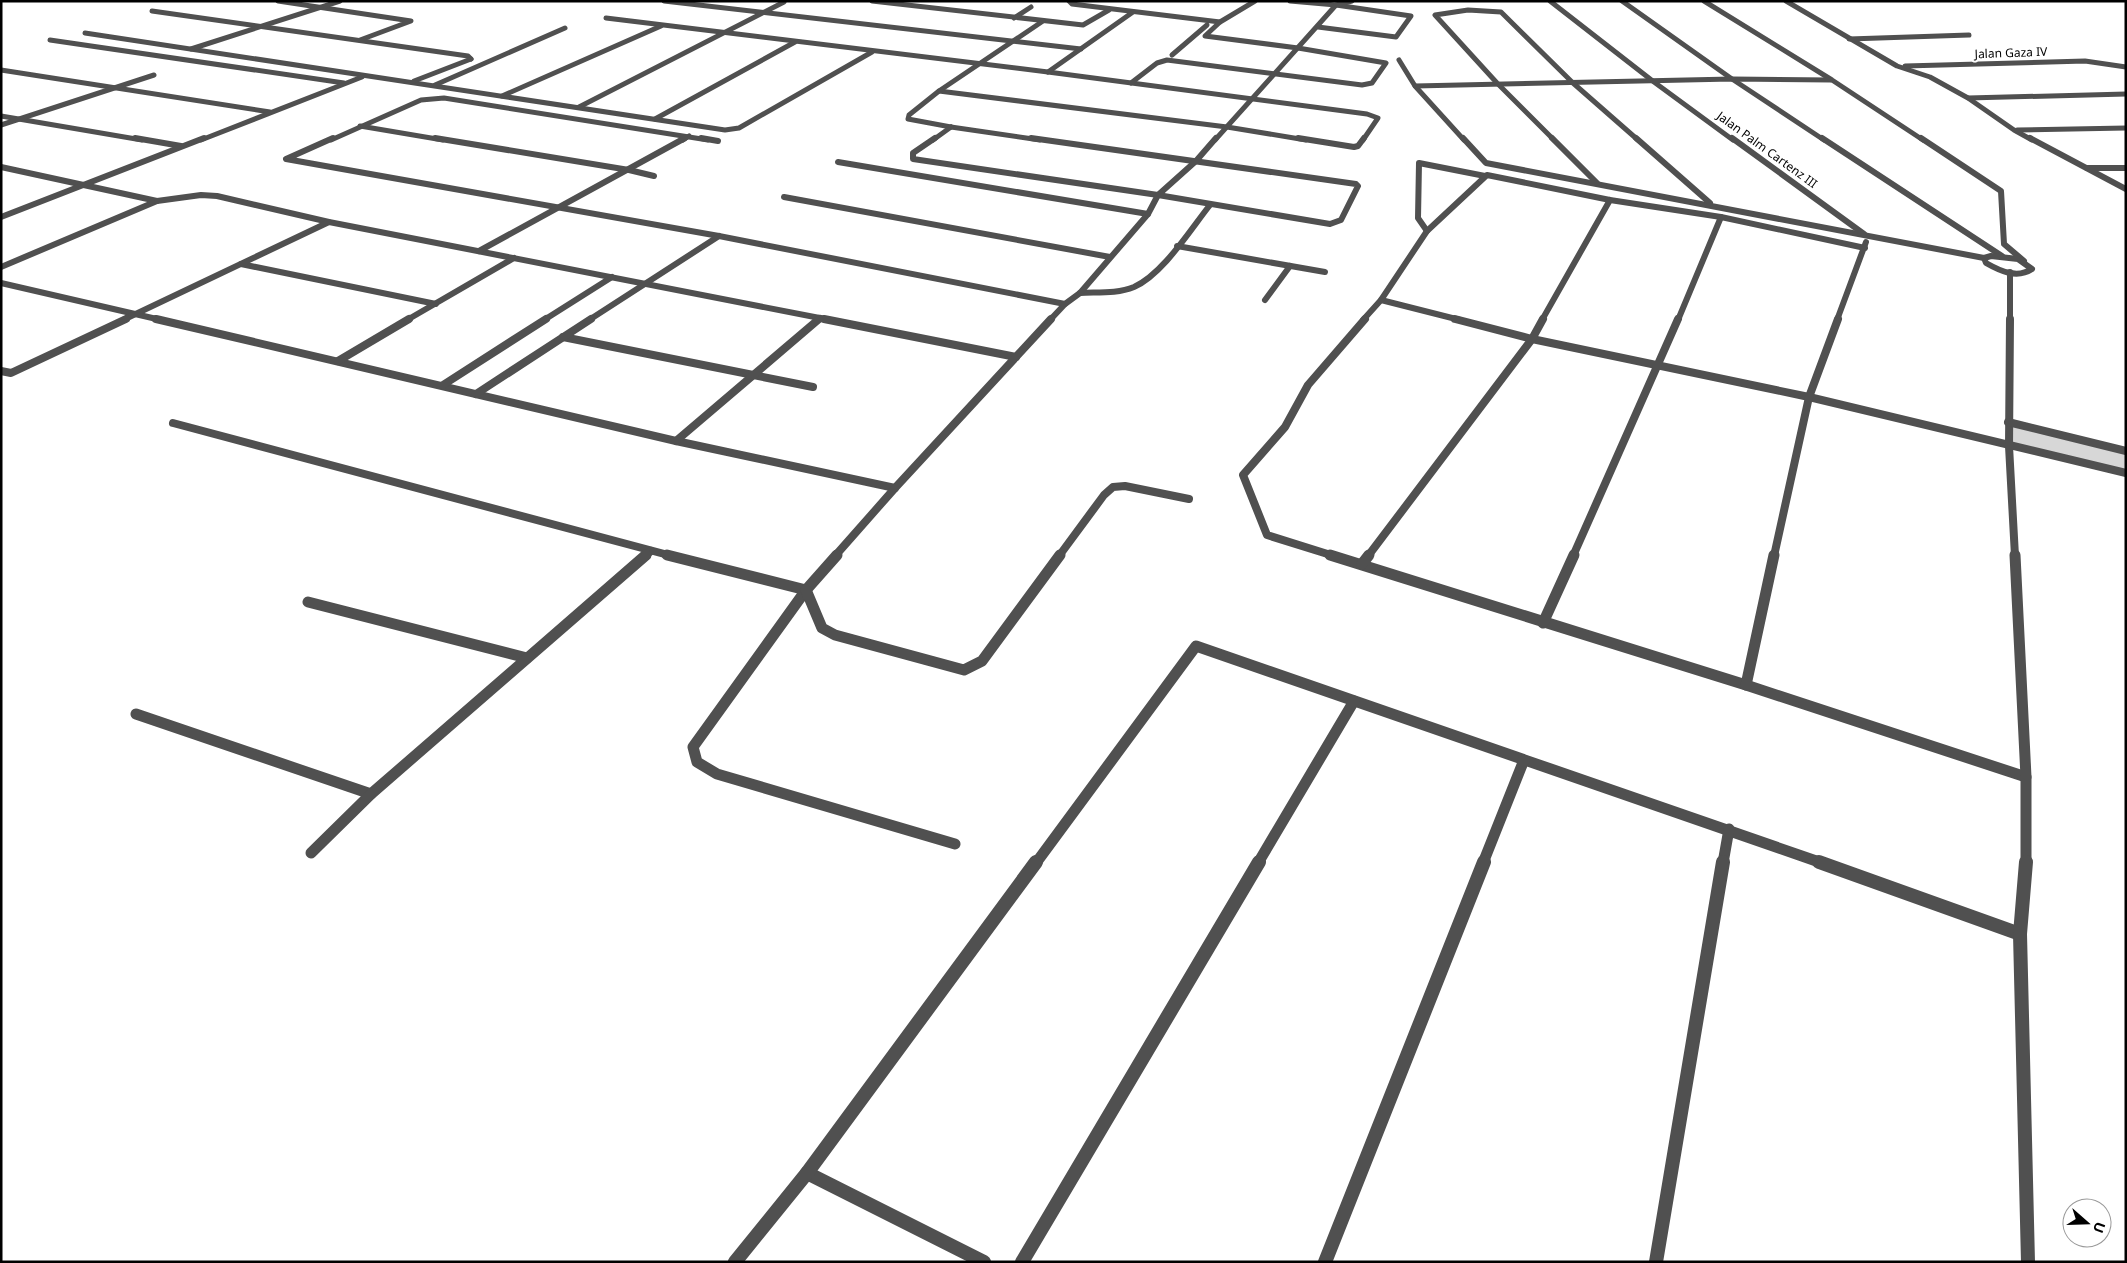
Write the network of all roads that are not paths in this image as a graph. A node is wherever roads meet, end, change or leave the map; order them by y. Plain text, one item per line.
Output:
1 (278, 1) edge
2 (340, 1) edge
3 (664, 1) edge
4 (874, 1) edge
5 (1069, 1) edge
6 (1255, 1) edge
7 (1290, 1) edge
8 (1352, 1) edge
9 (1550, 1) edge
10 (1622, 1) edge
11 (1704, 1) edge
12 (1786, 1) edge
13 (784, 2) edge
14 (949, 5) dead end
15 (1336, 5) junction
16 (1031, 6) dead end
17 (323, 7) junction
18 (942, 9) junction
19 (1109, 10) junction
20 (152, 11) dead end
21 (1134, 12) junction
22 (764, 13) junction
23 (606, 18) dead end
24 (1014, 18) junction
25 (1043, 21) junction
26 (1212, 21) junction
27 (1220, 22) junction
28 (662, 25) junction
29 (260, 27) junction
30 (1318, 27) junction
31 (565, 28) dead end
32 (85, 33) dead end
33 (723, 33) junction
34 (1969, 35) dead end
35 (1848, 39) junction
36 (50, 40) dead end
37 (356, 41) junction
38 (1012, 41) junction
39 (795, 42) junction
40 (1298, 48) junction
41 (1081, 49) junction
42 (188, 50) junction
43 (872, 52) junction
44 (1172, 55) dead end
45 (1398, 60) dead end
46 (977, 65) junction
47 (1896, 66) junction
48 (2126, 67) edge
49 (1, 70) edge
50 (1048, 72) junction
51 (1272, 74) junction
52 (154, 75) dead end
53 (364, 76) junction
54 (1732, 79) junction
55 (1832, 80) junction
56 (412, 82) junction
57 (1654, 82) junction
58 (345, 83) junction
59 (1131, 83) junction
60 (1497, 83) junction
61 (1573, 83) junction
62 (435, 85) junction
63 (1415, 86) junction
64 (114, 88) junction
65 (939, 91) junction
66 (462, 92) junction
67 (2126, 94) edge
68 (502, 96) junction
69 (444, 98) junction
70 (1968, 98) junction
71 (1252, 99) junction
72 (579, 107) junction
73 (271, 112) junction
74 (1, 116) edge
75 (655, 119) junction
76 (19, 120) junction
77 (1, 125) edge
78 (360, 126) junction
79 (705, 127) junction
80 (950, 127) junction
81 (1227, 127) junction
82 (2126, 128) edge
83 (2014, 130) junction
84 (688, 137) junction
85 (718, 141) dead end
86 (182, 146) junction
87 (1196, 161) junction
88 (838, 162) dead end
89 (1486, 162) junction
90 (1, 167) edge
91 (2084, 168) junction
92 (2126, 168) edge
93 (10, 169) junction
94 (629, 170) junction
95 (1, 172) edge
96 (1486, 175) junction
97 (654, 176) dead end
98 (1597, 183) junction
99 (84, 185) junction
100 (2126, 189) edge
101 (1158, 195) junction
102 (784, 197) dead end
103 (1610, 200) junction
104 (157, 201) junction
105 (1711, 204) junction
106 (1210, 205) junction
107 (558, 208) junction
108 (1148, 214) junction
109 (1, 217) edge
110 (1721, 217) junction
111 (329, 222) junction
112 (1427, 231) junction
113 (719, 236) junction
114 (1867, 236) junction
115 (1177, 246) junction
116 (1865, 248) junction
117 (479, 251) junction
118 (2002, 256) junction
119 (1110, 257) junction
120 (514, 258) junction
121 (1984, 258) junction
122 (2024, 261) junction
123 (241, 264) junction
124 (1290, 266) junction
125 (1, 267) edge
126 (1325, 272) dead end
127 (2010, 272) junction
128 (612, 277) junction
129 (1, 283) edge
130 (646, 284) junction
131 (1080, 293) junction
132 (1265, 300) dead end
133 (1380, 300) junction
134 (436, 304) junction
135 (1066, 304) junction
136 (134, 314) junction
137 (820, 318) junction
138 (563, 338) junction
139 (1532, 340) junction
140 (1016, 356) junction
141 (338, 361) junction
142 (1659, 365) junction
143 (1, 370) edge
144 (753, 376) junction
145 (443, 385) junction
146 (813, 387) dead end
147 (476, 394) junction
148 (1809, 397) junction
149 (2008, 422) junction
150 (173, 423) dead end
151 (676, 441) junction
152 (2009, 446) junction
153 (2126, 450) edge
154 (2126, 473) edge
155 (895, 488) junction
156 (1189, 499) dead end
157 (652, 551) junction
158 (1362, 564) junction
159 (806, 590) junction
160 (308, 602) dead end
161 (1543, 623) junction
162 (527, 658) junction
163 (1746, 685) junction
164 (1354, 701) junction
165 (136, 714) dead end
166 (1524, 760) junction
167 (2026, 776) junction
168 (371, 794) junction
169 (1729, 829) junction
170 (954, 844) dead end
171 (311, 853) dead end
172 (2020, 934) junction
173 (807, 1173) junction
174 (736, 1262) edge
175 (984, 1262) edge
176 (1022, 1262) edge
177 (1326, 1262) edge
178 (1656, 1262) edge
179 (2028, 1262) edge

1 - 17 street
2 - 17 street
3 - 22 street
4 - 18 street
5 - 19 street
6 - 27 street
7 - 15 street
8 - 15 street
9 - 57 street, Jalan Palm Cartenz III
10 - 54 street
11 - 55 street
12 - 35 street
13 - 22 street
14 - 18 street
15 - 30 street
15 - 30 street
16 - 24 street
17 - 29 street
17 - 37 street
18 - 24 street
19 - 21 street
19 - 25 street
20 - 29 street
21 - 26 street
21 - 41 street
22 - 33 street
22 - 38 street
23 - 28 street
24 - 25 street
25 - 38 street
26 - 27 street
26 - 44 street
27 - 40 street
28 - 33 street
28 - 68 street
29 - 37 street
29 - 42 street
30 - 40 street
31 - 62 street
32 - 42 street
33 - 39 street
33 - 72 street
34 - 35 street
35 - 47 street
36 - 58 street
37 - 56 street
38 - 41 street
38 - 46 street
39 - 43 street
39 - 75 street
40 - 51 street
40 - 51 street
41 - 50 street
42 - 53 street
43 - 46 street
43 - 79 street
45 - 63 street
46 - 50 street
46 - 65 street
47 - 48 street, Jalan Gaza IV
47 - 70 street
49 - 64 street
50 - 59 street
51 - 59 street
51 - 71 street
52 - 64 street
53 - 56 street
53 - 58 street
54 - 55 street
54 - 57 street
54 - 118 street
55 - 122 street
56 - 62 street
57 - 61 street
57 - 114 street, Jalan Palm Cartenz III
58 - 73 street
59 - 71 street
60 - 61 street
60 - 61 street
60 - 63 street
60 - 98 street
61 - 105 street
62 - 66 street
63 - 89 street
64 - 73 street
64 - 76 street
65 - 80 street
65 - 81 street
66 - 68 street
66 - 69 street
67 - 70 street
68 - 72 street
69 - 78 street
69 - 84 street
70 - 83 street
71 - 81 street
71 - 81 street
72 - 75 street
73 - 86 street
74 - 76 street
75 - 79 street
76 - 77 street
76 - 86 street
78 - 94 street
78 - 107 street
79 - 84 street
80 - 87 street
80 - 101 street
81 - 87 street
82 - 83 street
83 - 91 street
84 - 85 street
84 - 94 street
86 - 99 street
87 - 101 street
87 - 106 street
88 - 108 street
89 - 96 street
89 - 98 street
90 - 93 street
91 - 92 street
91 - 100 street
93 - 95 street
93 - 99 street
94 - 97 street
94 - 107 street
96 - 103 street
96 - 112 street
96 - 112 street
98 - 105 street
99 - 104 street
99 - 109 street
101 - 106 street
101 - 108 street
102 - 119 street
103 - 110 street
103 - 139 street
104 - 111 street
104 - 125 street
105 - 114 street
106 - 115 street
107 - 113 street
107 - 117 street
108 - 119 street
110 - 116 street
110 - 142 street
111 - 117 street
111 - 123 street
112 - 133 street
113 - 130 street
113 - 135 street
114 - 116 street
114 - 121 street
115 - 124 street
115 - 131 street
116 - 148 street
117 - 120 street
118 - 121 street
118 - 122 street
119 - 131 street
120 - 128 street
120 - 134 street
121 - 127 street
122 - 127 street
123 - 134 street
123 - 136 street
124 - 126 street
124 - 132 street
127 - 149 street
128 - 130 street
128 - 145 street
129 - 136 street
130 - 137 street
130 - 138 street
131 - 135 street
133 - 139 street
133 - 158 street
134 - 141 street
135 - 140 street
136 - 141 street
136 - 143 street
137 - 140 street
137 - 144 street
138 - 144 street
138 - 147 street
139 - 142 street
139 - 158 street
140 - 155 street
141 - 145 street
142 - 148 street
142 - 161 street
144 - 146 street
144 - 151 street
145 - 147 street
147 - 151 street
148 - 152 street
148 - 163 street
149 - 152 street
149 - 153 street
150 - 157 street
151 - 155 street
152 - 154 street
152 - 167 street
155 - 159 street
156 - 159 street
157 - 159 street
157 - 162 street
158 - 161 street
159 - 170 street
160 - 162 street
161 - 163 street
162 - 168 street
163 - 167 street
164 - 166 street
164 - 173 street
164 - 176 street
165 - 168 street
166 - 169 street
166 - 177 street
167 - 172 street
168 - 171 street
169 - 172 street
169 - 178 street
172 - 179 street
173 - 174 street
173 - 175 street

